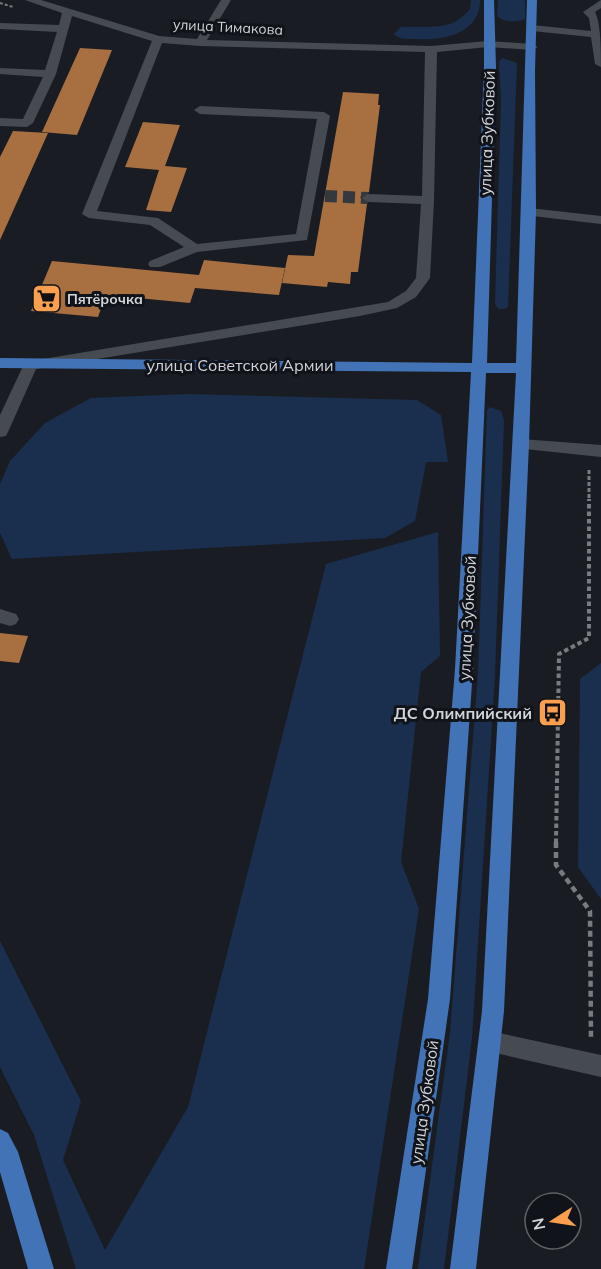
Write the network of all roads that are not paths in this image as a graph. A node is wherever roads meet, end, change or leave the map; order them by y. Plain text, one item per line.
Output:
1 (30, 0) edge
2 (226, 0) edge
3 (489, 0) edge
4 (532, 0) edge
5 (601, 3) edge
6 (68, 12) junction
7 (0, 26) edge
8 (532, 28) junction
9 (63, 29) junction
10 (599, 35) edge
11 (158, 39) junction
12 (200, 43) junction
13 (488, 44) junction
14 (532, 46) junction
15 (431, 49) junction
16 (601, 64) edge
17 (0, 71) edge
18 (50, 74) junction
19 (200, 110) dead end
20 (0, 122) edge
21 (309, 195) junction
22 (325, 196) tunnel mouth
23 (368, 198) tunnel mouth
24 (428, 200) junction
25 (529, 212) junction
26 (601, 219) edge
27 (194, 248) junction
28 (155, 264) dead end
29 (0, 363) edge
30 (30, 365) junction
31 (479, 368) junction
32 (523, 368) junction
33 (0, 432) edge
34 (521, 444) junction
35 (595, 450) edge
36 (490, 1042) junction
37 (596, 1065) edge
38 (0, 1141) edge
39 (41, 1269) edge
40 (399, 1269) edge
41 (463, 1269) edge

1 - 6 street, улица Тимакова
2 - 12 street
3 - 13 main road, улица Зубковой
4 - 8 main road
5 - 10 street
6 - 9 street
6 - 11 street, улица Тимакова
7 - 9 street
8 - 10 street
8 - 14 main road
9 - 18 street
10 - 16 street
11 - 12 street, улица Тимакова
11 - 27 street
12 - 15 street, улица Тимакова
13 - 14 street, улица Тимакова
13 - 15 street, улица Тимакова
13 - 31 main road, улица Зубковой
14 - 25 main road
15 - 24 street
17 - 18 street
18 - 20 street
19 - 21 street
21 - 22 street
21 - 27 street
23 - 24 street
24 - 30 street
25 - 26 street
25 - 32 main road
27 - 28 street
29 - 30 main road, улица Советской Армии
30 - 31 main road, улица Советской Армии
30 - 33 street
31 - 32 main road, улица Советской Армии
31 - 40 main road, улица Зубковой
32 - 34 main road
34 - 35 street
34 - 36 main road
36 - 37 street
36 - 41 main road
38 - 39 main road

